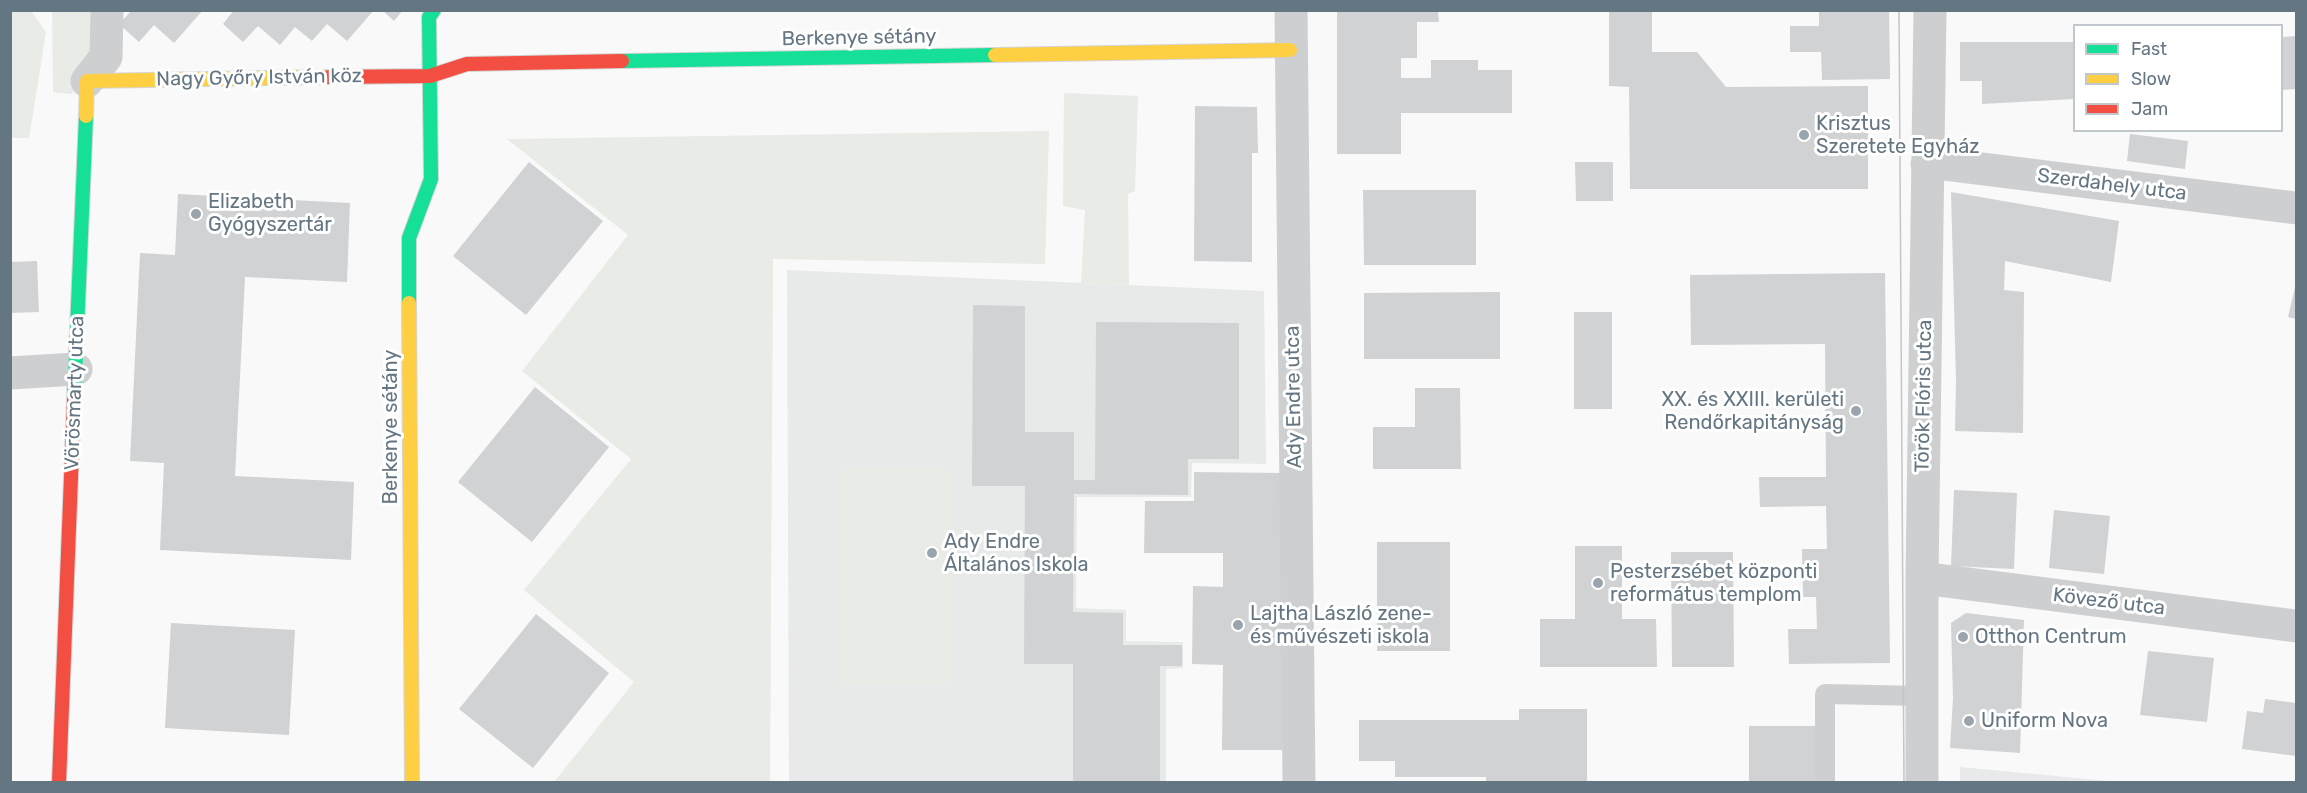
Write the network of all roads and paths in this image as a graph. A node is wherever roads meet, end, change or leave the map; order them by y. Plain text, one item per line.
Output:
1 (107, 10) edge
2 (434, 10) edge
3 (1290, 10) edge
4 (1930, 10) edge
5 (1290, 50) junction
6 (430, 76) junction
7 (87, 81) junction
8 (1927, 165) junction
9 (2296, 208) edge
10 (76, 369) junction
11 (10, 373) edge
12 (1922, 578) junction
13 (2296, 626) edge
14 (1922, 696) junction
15 (59, 783) edge
16 (412, 783) edge
17 (1299, 783) edge
18 (1825, 783) edge
19 (1922, 783) edge

1 - 7 street
2 - 6 street, Berkenye sétány
3 - 5 street, Ady Endre utca
4 - 8 street, Török Flóris utca
5 - 6 street, Berkenye sétány
5 - 17 street, Ady Endre utca
6 - 7 street, Nagy Győry István köz
6 - 16 street, Berkenye sétány
7 - 10 street, Vörösmarty utca
8 - 9 street, Szerdahely utca
8 - 12 street, Török Flóris utca
10 - 11 street
10 - 15 street, Vörösmarty utca
12 - 13 street, Kövező utca
12 - 14 street, Török Flóris utca
14 - 18 lane
14 - 19 street, Török Flóris utca

